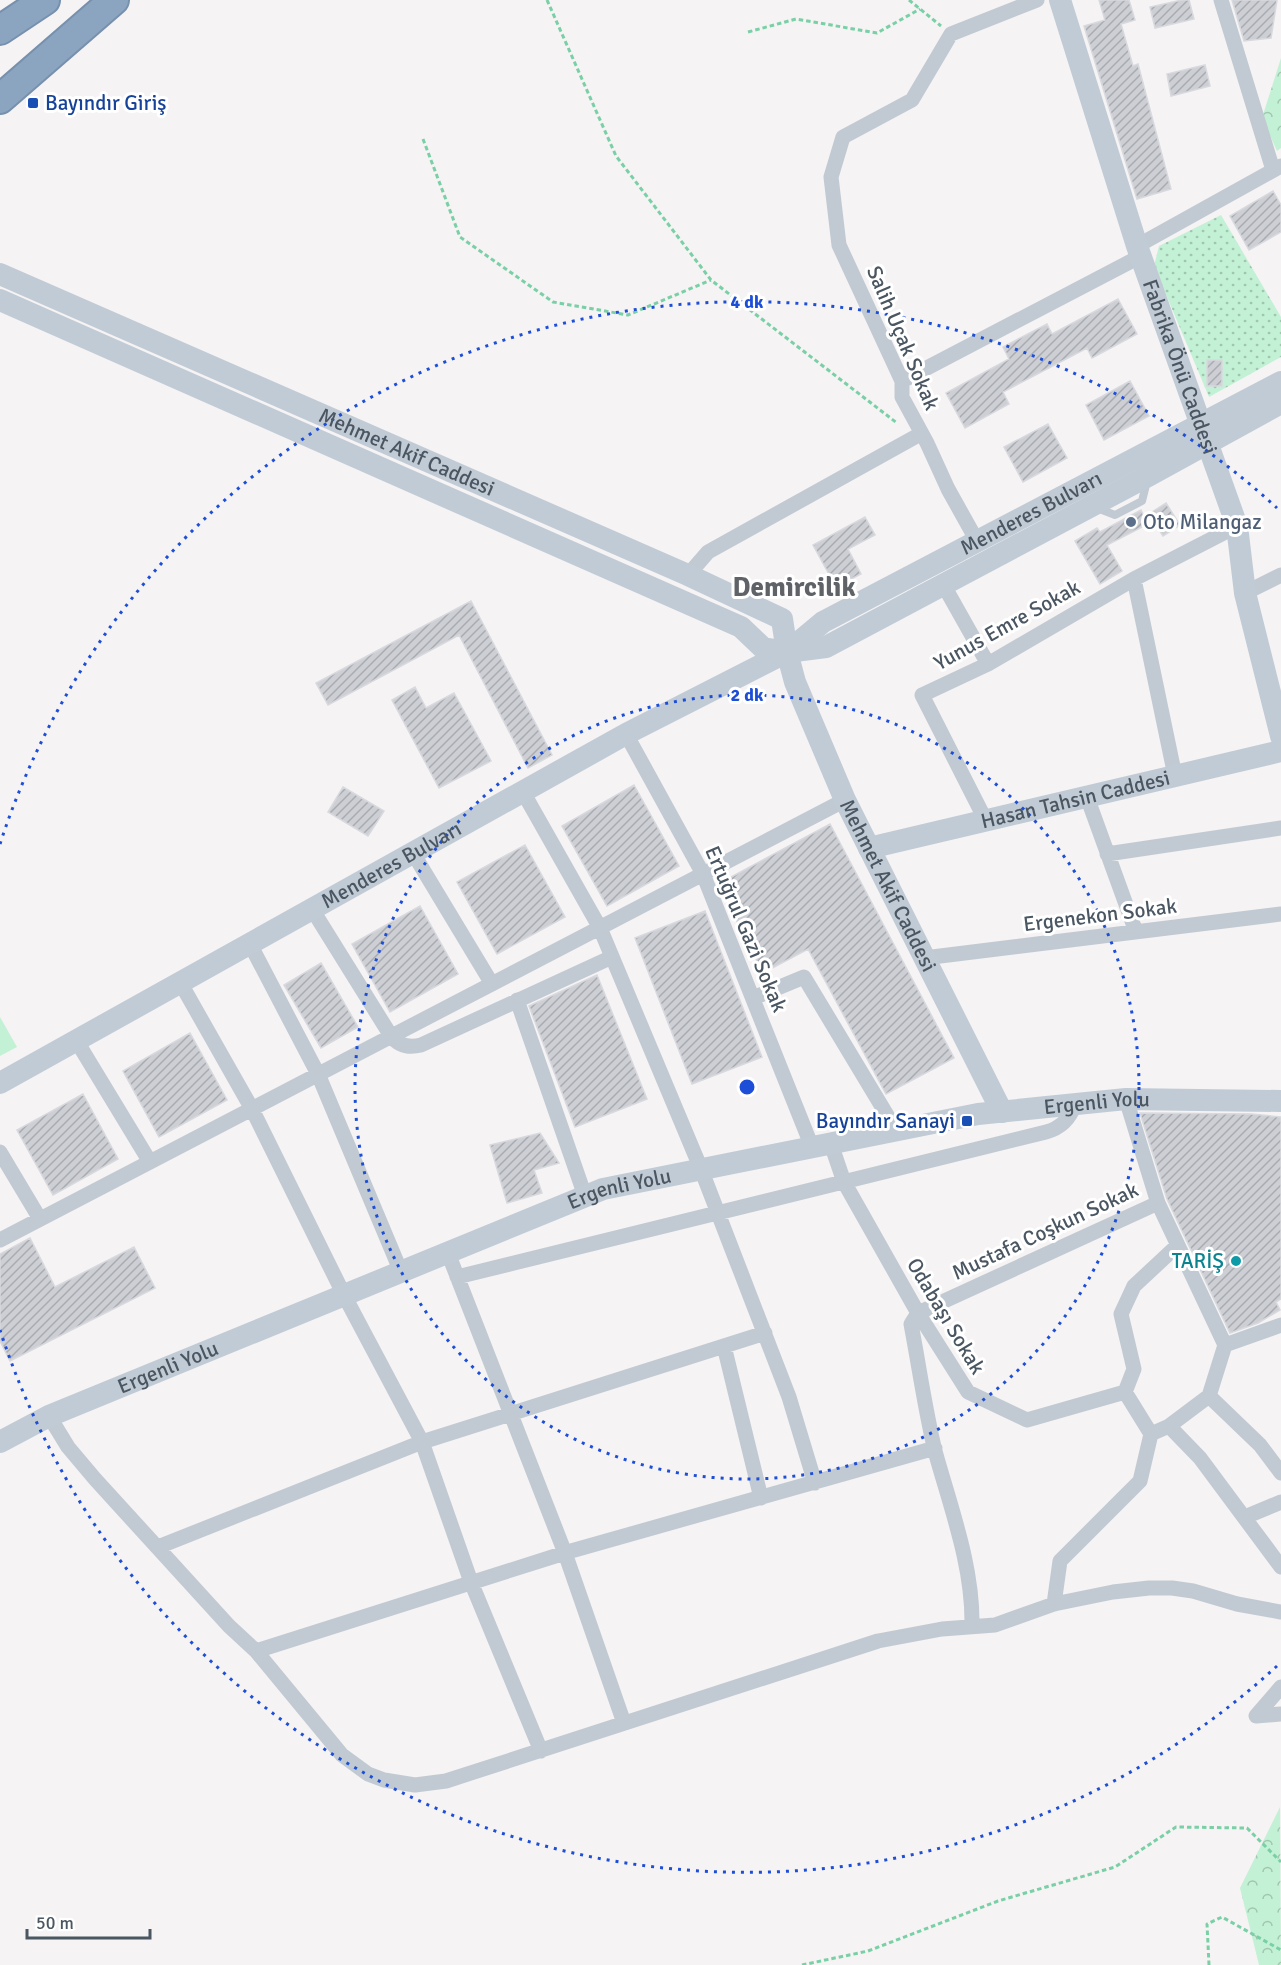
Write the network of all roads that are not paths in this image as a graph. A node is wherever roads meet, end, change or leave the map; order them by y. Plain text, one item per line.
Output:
1 (45, 0) edge
2 (114, 0) edge
3 (1037, 0) edge
4 (1060, 0) edge
5 (1221, 0) edge
6 (0, 30) edge
7 (4, 98) edge
8 (1277, 168) edge
9 (1139, 251) junction
10 (0, 274) edge
11 (0, 300) edge
12 (902, 381) junction
13 (1281, 382) edge
14 (1281, 403) edge
15 (1205, 434) junction
16 (915, 437) road end
17 (1238, 526) junction
18 (977, 541) junction
19 (1281, 574) edge
20 (688, 575) junction
21 (1134, 579) junction
22 (943, 584) junction
23 (1245, 593) junction
24 (787, 652) junction
25 (988, 664) junction
26 (626, 734) junction
27 (1281, 736) edge
28 (1281, 751) edge
29 (1175, 776) junction
30 (523, 792) junction
31 (1087, 797) junction
32 (844, 800) junction
33 (986, 821) junction
34 (1281, 828) edge
35 (869, 848) junction
36 (413, 853) junction
37 (1107, 854) junction
38 (704, 874) junction
39 (312, 909) junction
40 (1281, 914) edge
41 (600, 928) junction
42 (1136, 932) junction
43 (250, 944) junction
44 (612, 957) junction
45 (924, 958) junction
46 (180, 982) junction
47 (492, 984) junction
48 (753, 998) junction
49 (517, 1000) junction
50 (391, 1036) junction
51 (76, 1040) junction
52 (318, 1074) junction
53 (0, 1083) edge
54 (1126, 1099) junction
55 (1281, 1101) edge
56 (1075, 1104) junction
57 (252, 1108) junction
58 (1002, 1112) junction
59 (896, 1130) junction
60 (821, 1145) junction
61 (0, 1152) edge
62 (150, 1162) junction
63 (701, 1169) junction
64 (844, 1182) junction
65 (585, 1196) junction
66 (1158, 1203) junction
67 (718, 1214) junction
68 (40, 1219) junction
69 (0, 1240) edge
70 (1178, 1245) junction
71 (448, 1253) junction
72 (401, 1272) junction
73 (457, 1277) junction
74 (344, 1295) junction
75 (918, 1313) junction
76 (1281, 1325) edge
77 (765, 1333) junction
78 (1225, 1345) junction
79 (724, 1346) junction
80 (1125, 1392) junction
81 (1209, 1396) junction
82 (511, 1414) junction
83 (49, 1416) junction
84 (1169, 1426) junction
85 (1151, 1434) junction
86 (0, 1442) edge
87 (422, 1442) junction
88 (935, 1448) junction
89 (1281, 1473) edge
90 (815, 1483) junction
91 (761, 1498) junction
92 (1281, 1502) edge
93 (1245, 1517) junction
94 (158, 1547) junction
95 (565, 1553) junction
96 (1281, 1567) edge
97 (471, 1582) junction
98 (1054, 1604) junction
99 (1281, 1612) edge
100 (972, 1626) junction
101 (256, 1651) junction
102 (1281, 1688) edge
103 (1281, 1714) edge
104 (624, 1723) junction
105 (541, 1751) junction

1 - 6 highway
2 - 7 highway
3 - 12 street, Salih Uçak Sokak
4 - 9 street, Fabrika Önü Caddesi
5 - 8 street
8 - 9 street
9 - 12 street
9 - 15 street, Fabrika Önü Caddesi
10 - 20 street, Mehmet Akif Caddesi
11 - 24 street, Mehmet Akif Caddesi
12 - 18 street, Salih Uçak Sokak
13 - 15 street, Menderes Bulvarı
14 - 15 street, Menderes Bulvarı
15 - 17 street, Fabrika Önü Caddesi
15 - 18 street, Menderes Bulvarı
15 - 22 street, Menderes Bulvarı
16 - 20 street
17 - 21 street, Yunus Emre Sokak
17 - 23 street, Fabrika Önü Caddesi
18 - 24 street, Menderes Bulvarı
19 - 23 street
20 - 24 street, Mehmet Akif Caddesi
21 - 25 street, Yunus Emre Sokak
21 - 29 street
22 - 24 street, Menderes Bulvarı
22 - 25 street
23 - 27 street, Fabrika Önü Caddesi
24 - 26 street, Menderes Bulvarı
24 - 32 street, Mehmet Akif Caddesi
25 - 33 street, Yunus Emre Sokak
26 - 30 street, Menderes Bulvarı
26 - 38 street, Ertuğrul Gazi Sokak
28 - 29 street, Hasan Tahsin Caddesi
29 - 31 street, Hasan Tahsin Caddesi
30 - 36 street, Menderes Bulvarı
30 - 41 street
31 - 33 street, Hasan Tahsin Caddesi
31 - 37 street
32 - 35 street, Mehmet Akif Caddesi
32 - 38 street
33 - 35 street, Hasan Tahsin Caddesi
34 - 37 street
35 - 45 street, Mehmet Akif Caddesi
36 - 39 street, Menderes Bulvarı
36 - 47 street
37 - 42 street
38 - 41 street
38 - 48 street, Ertuğrul Gazi Sokak
39 - 43 street, Menderes Bulvarı
39 - 50 street
40 - 42 street, Ergenekon Sokak
41 - 44 street
41 - 47 street
42 - 45 street, Ergenekon Sokak
43 - 46 street, Menderes Bulvarı
43 - 52 street
44 - 49 street
44 - 63 street
45 - 58 street, Mehmet Akif Caddesi
46 - 51 street, Menderes Bulvarı
46 - 57 street
47 - 50 street
48 - 59 street
48 - 60 street, Ertuğrul Gazi Sokak
49 - 50 street
49 - 65 street
50 - 52 street
51 - 53 street, Menderes Bulvarı
51 - 62 street
52 - 57 street
52 - 72 street
54 - 55 street, Ergenli Yolu
54 - 56 street, Ergenli Yolu
54 - 66 street
56 - 58 street, Ergenli Yolu
56 - 64 street
57 - 62 street
57 - 74 street
58 - 59 street, Ergenli Yolu
59 - 60 street, Ergenli Yolu
60 - 63 street, Ergenli Yolu
60 - 64 street, Odabaşı Sokak
61 - 68 street
62 - 68 street
63 - 65 street, Ergenli Yolu
63 - 67 street
64 - 67 street
64 - 75 street, Odabaşı Sokak
65 - 71 street, Ergenli Yolu
66 - 70 street
66 - 75 street, Mustafa Coşkun Sokak
67 - 73 street
67 - 77 street
68 - 69 street
70 - 78 street
70 - 80 street
71 - 72 street, Ergenli Yolu
71 - 73 street
72 - 74 street, Ergenli Yolu
73 - 82 street
74 - 83 street, Ergenli Yolu
74 - 87 street
75 - 80 street, Odabaşı Sokak
75 - 88 street
76 - 78 street
77 - 79 street
77 - 90 street
78 - 81 street
79 - 82 street
79 - 91 street
80 - 85 street
81 - 84 street
81 - 89 street
82 - 87 street
82 - 95 street
83 - 86 street, Ergenli Yolu
83 - 94 street
84 - 85 street
84 - 93 street
85 - 98 street
87 - 94 street
87 - 97 street
88 - 90 street
88 - 100 street
90 - 91 street
91 - 95 street
92 - 93 street
93 - 96 street
94 - 101 street
95 - 97 street
95 - 104 street
97 - 101 street
97 - 105 street
98 - 99 street
98 - 100 street
100 - 104 street
101 - 105 street
102 - 103 street
104 - 105 street

